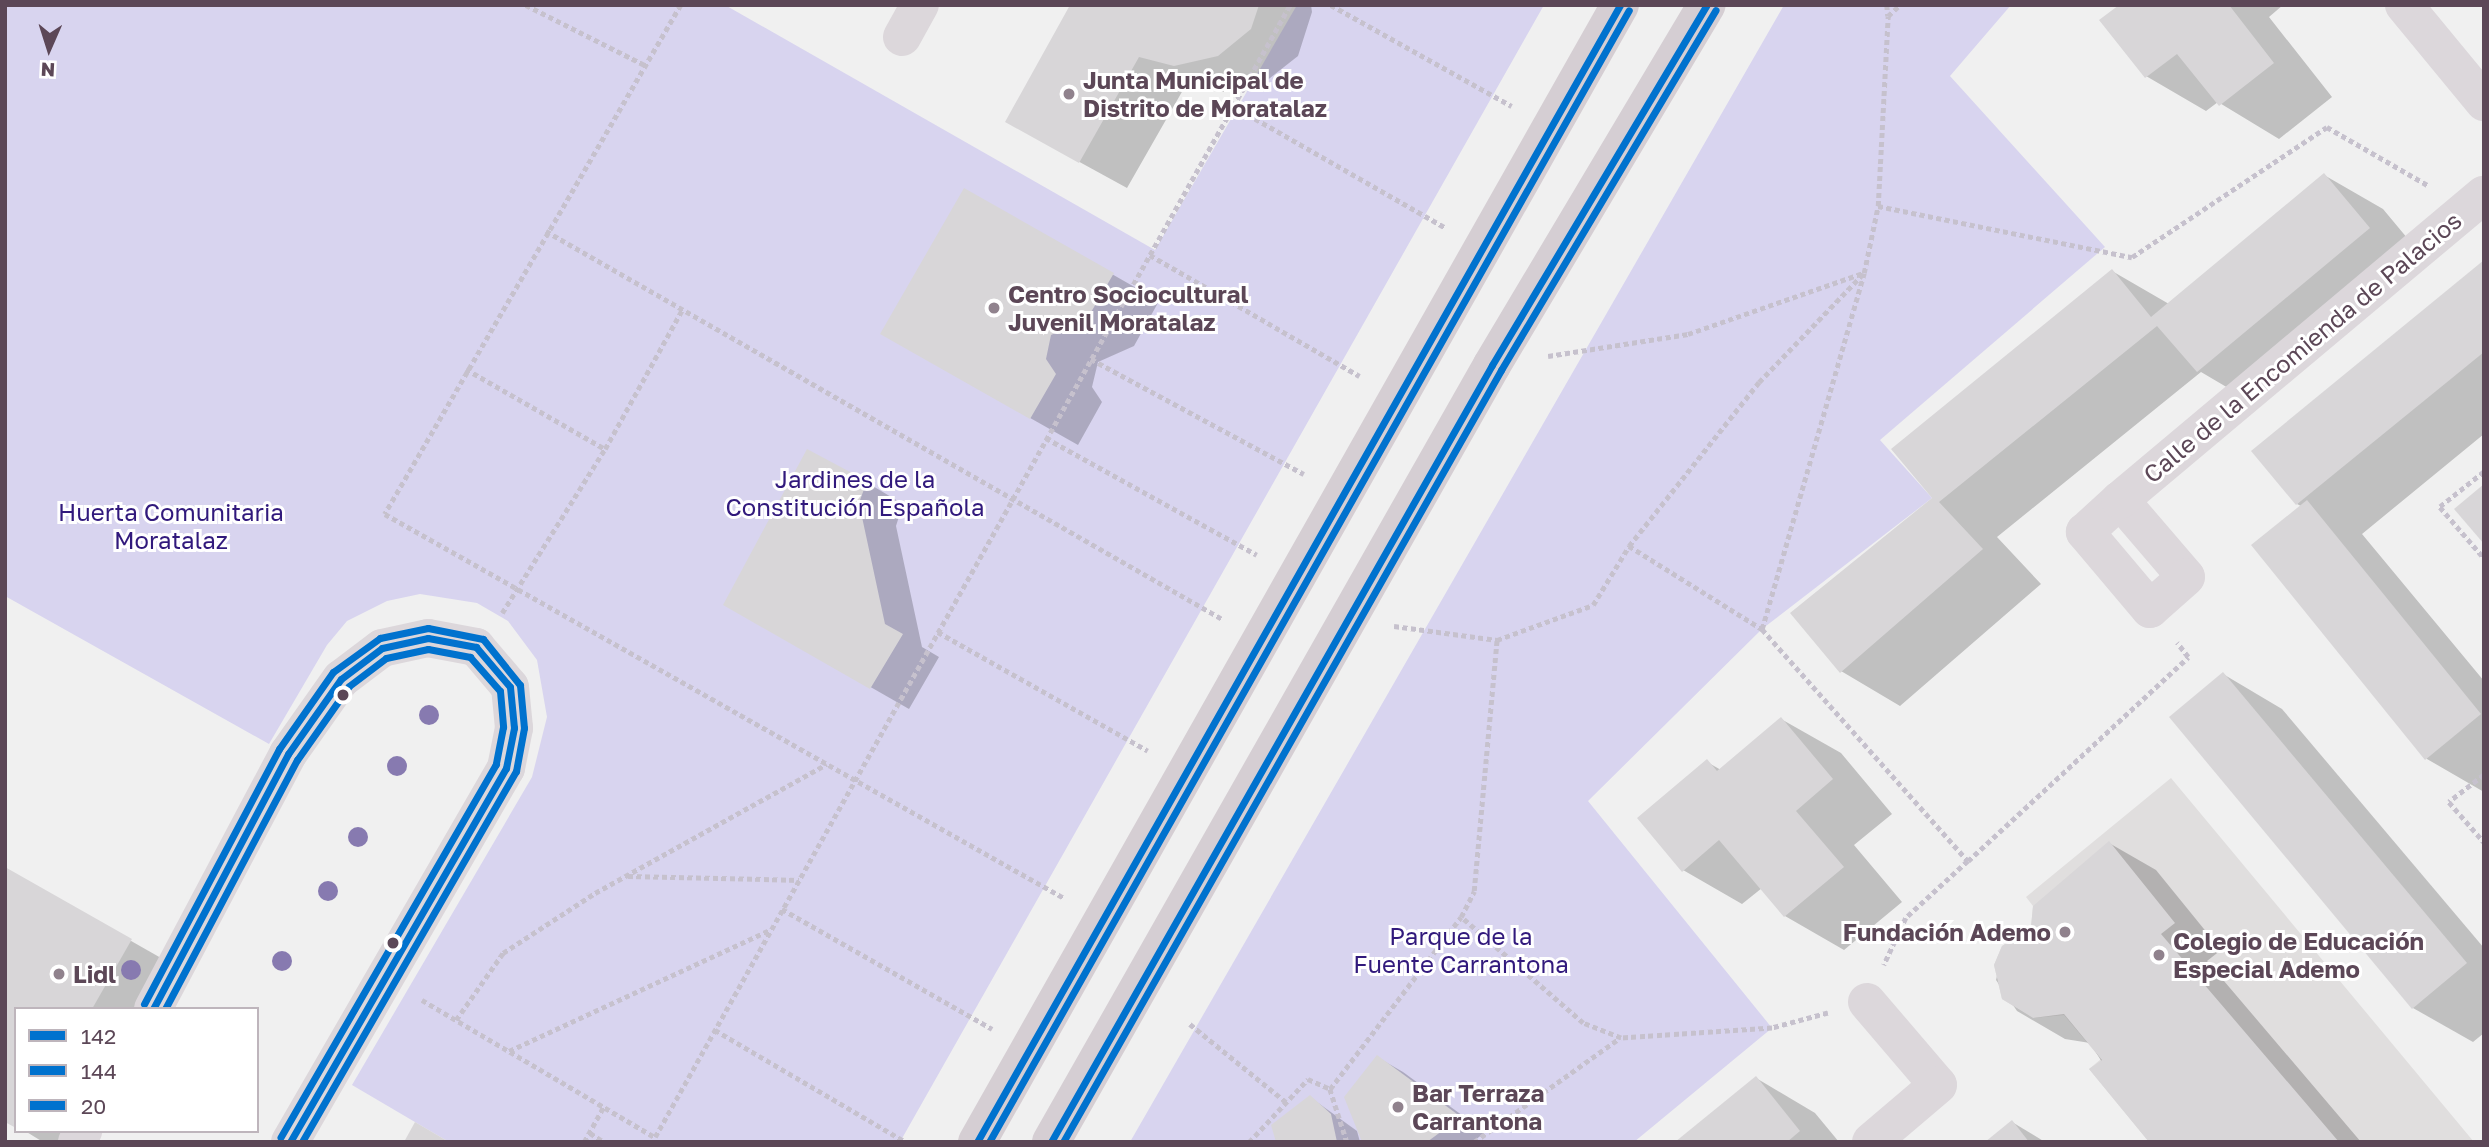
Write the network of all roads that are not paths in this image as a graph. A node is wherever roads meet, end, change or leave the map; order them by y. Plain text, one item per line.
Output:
1 (1620, 5) edge
2 (1707, 5) edge
3 (2404, 5) edge
4 (2484, 102) edge
5 (2484, 195) edge
6 (2150, 609) road end
7 (1867, 1002) road end
8 (154, 1007) edge
9 (290, 1142) edge
10 (977, 1142) edge
11 (1051, 1142) edge
12 (1871, 1142) edge

1 - 10 main road
2 - 11 main road
3 - 4 street
5 - 6 street, Calle de la Encomienda de Palacios
7 - 12 street
8 - 9 street

